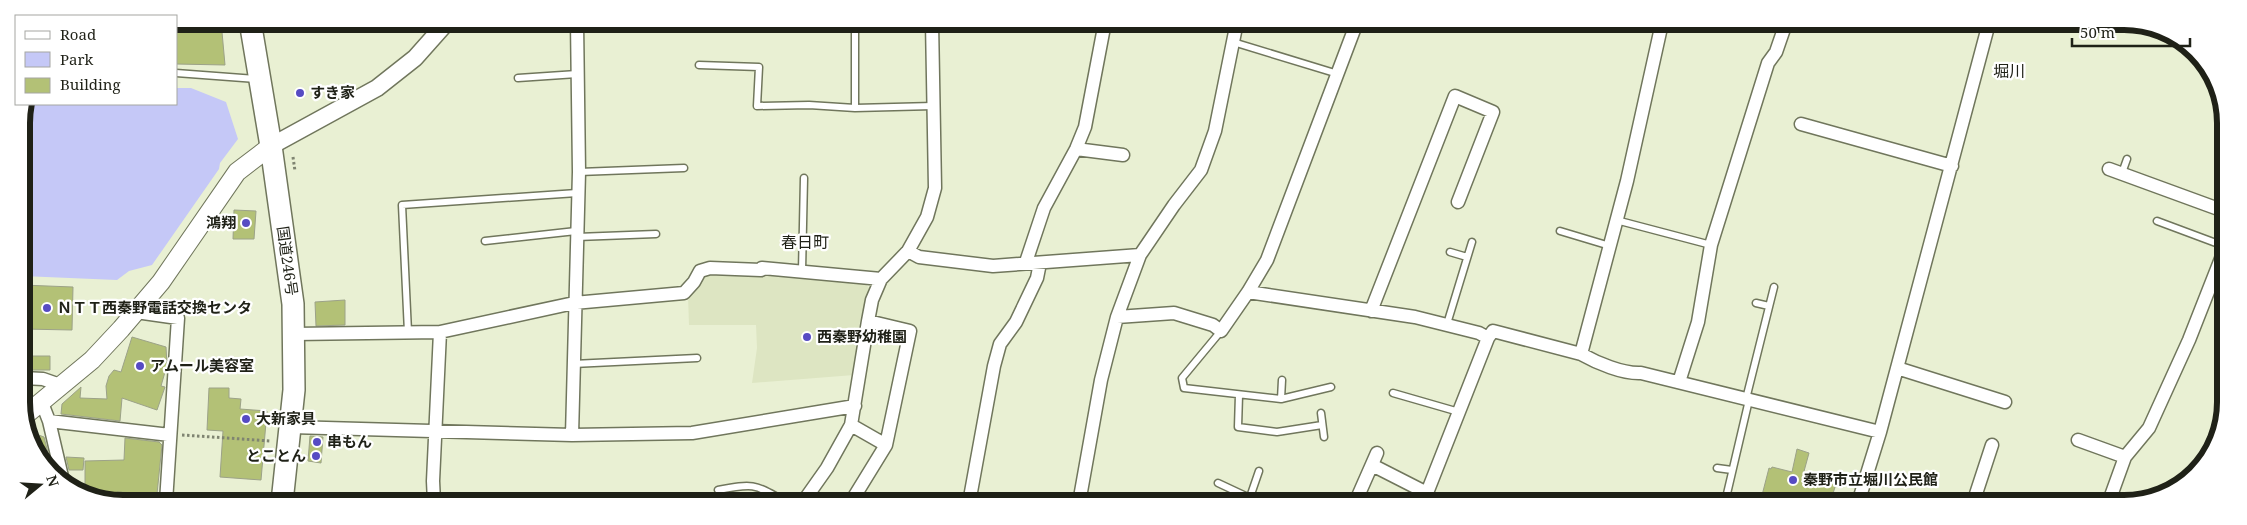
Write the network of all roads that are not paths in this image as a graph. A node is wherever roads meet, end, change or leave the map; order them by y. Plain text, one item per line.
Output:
1 (252, 30) edge
2 (440, 30) edge
3 (577, 30) edge
4 (855, 30) edge
5 (932, 30) edge
6 (1103, 30) edge
7 (1235, 30) edge
8 (1354, 30) edge
9 (1660, 30) edge
10 (1784, 30) edge
11 (1987, 30) edge
12 (1233, 42) junction
13 (699, 65) dead end
14 (178, 73) edge
15 (577, 74) junction
16 (1338, 74) junction
17 (518, 78) dead end
18 (260, 79) junction
19 (933, 106) junction
20 (855, 108) junction
21 (1801, 124) dead end
22 (271, 146) junction
23 (1076, 149) junction
24 (1124, 155) dead end
25 (2127, 159) dead end
26 (1952, 166) junction
27 (684, 168) dead end
28 (2109, 169) dead end
29 (578, 172) junction
30 (2122, 173) junction
31 (804, 178) dead end
32 (577, 193) junction
33 (1458, 202) dead end
34 (2217, 208) edge
35 (1616, 220) junction
36 (2157, 221) dead end
37 (1560, 231) dead end
38 (576, 234) junction
39 (656, 234) dead end
40 (485, 241) dead end
41 (1472, 242) dead end
42 (2217, 243) edge
43 (1711, 245) junction
44 (1610, 246) junction
45 (908, 251) junction
46 (1450, 252) dead end
47 (1140, 255) junction
48 (1468, 257) junction
49 (1026, 262) junction
50 (1040, 263) junction
51 (2217, 269) edge
52 (802, 271) junction
53 (881, 279) junction
54 (1774, 287) dead end
55 (1248, 292) junction
56 (574, 303) junction
57 (1756, 303) dead end
58 (1769, 306) junction
59 (1371, 311) junction
60 (136, 312) junction
61 (1117, 317) junction
62 (868, 321) junction
63 (1447, 324) junction
64 (1221, 331) junction
65 (408, 332) junction
66 (440, 332) junction
67 (294, 334) junction
68 (1488, 338) junction
69 (1582, 354) junction
70 (697, 358) dead end
71 (573, 364) junction
72 (1897, 368) junction
73 (30, 378) edge
74 (1282, 380) dead end
75 (1679, 382) junction
76 (63, 386) junction
77 (1331, 387) dead end
78 (1393, 393) dead end
79 (1239, 395) junction
80 (1281, 399) junction
81 (1748, 399) junction
82 (2006, 402) dead end
83 (42, 403) junction
84 (855, 406) junction
85 (31, 412) edge
86 (1459, 412) junction
87 (1321, 413) dead end
88 (50, 421) junction
89 (851, 425) junction
90 (1322, 425) junction
91 (435, 431) junction
92 (1880, 432) junction
93 (170, 434) junction
94 (284, 434) junction
95 (572, 435) junction
96 (1324, 437) dead end
97 (2078, 440) dead end
98 (886, 445) junction
99 (1992, 445) dead end
100 (1378, 453) dead end
101 (2125, 457) junction
102 (59, 460) edge
103 (1972, 462) dead end
104 (1372, 466) junction
105 (1985, 466) junction
106 (1717, 468) dead end
107 (1732, 470) junction
108 (1259, 471) dead end
109 (1218, 483) dead end
110 (718, 490) dead end
111 (166, 495) edge
112 (282, 495) edge
113 (434, 495) edge
114 (773, 495) edge
115 (808, 495) edge
116 (855, 495) edge
117 (970, 495) edge
118 (1080, 495) edge
119 (1239, 495) edge
120 (1252, 495) edge
121 (1358, 495) edge
122 (1420, 495) edge
123 (1426, 495) edge
124 (1727, 495) edge
125 (1861, 495) edge
126 (1976, 495) edge
127 (2111, 495) edge

1 - 18 highway, 国道246号
2 - 22 street
3 - 15 street
4 - 20 lane
5 - 19 street
6 - 23 street
7 - 12 street
8 - 16 street
9 - 35 street
10 - 43 street
11 - 26 street
12 - 16 lane
12 - 47 street
13 - 20 lane
14 - 18 lane
15 - 17 lane
15 - 29 street
16 - 55 street
18 - 22 highway, 国道246号
19 - 20 lane
19 - 45 street
21 - 26 street
22 - 60 main road
22 - 67 highway, 国道246号
23 - 24 street
23 - 49 street
25 - 30 lane
26 - 72 street
27 - 29 lane
28 - 30 street
29 - 32 street
30 - 34 street
31 - 52 lane
32 - 38 street
32 - 65 lane
33 - 59 street
35 - 43 lane
35 - 44 street
36 - 42 lane
37 - 44 lane
38 - 39 lane
38 - 40 lane
38 - 56 street
41 - 48 lane
43 - 75 street
44 - 69 street
45 - 49 street
45 - 53 street
46 - 48 lane
47 - 50 street
47 - 61 street
48 - 63 lane
49 - 50 street
50 - 117 street
51 - 101 street
52 - 53 street
52 - 56 street
53 - 62 street
54 - 58 lane
55 - 59 street
55 - 64 street
56 - 66 street
56 - 71 street
57 - 58 lane
58 - 81 lane
59 - 63 street
60 - 76 main road
60 - 93 street
61 - 64 street
61 - 118 street
62 - 84 street
62 - 98 street
63 - 68 street
64 - 79 lane
65 - 66 street
65 - 67 street
66 - 91 street
67 - 94 highway, 国道246号
68 - 69 street
68 - 86 street
69 - 75 street
70 - 71 lane
71 - 95 street
72 - 82 street
72 - 92 street
73 - 76 street
74 - 80 lane
75 - 81 street
76 - 83 main road
77 - 80 lane
78 - 86 lane
79 - 80 lane
79 - 90 lane
81 - 92 street
81 - 107 lane
83 - 85 main road
83 - 88 street
84 - 89 street
84 - 95 street
86 - 123 street
87 - 90 lane
88 - 93 street
88 - 102 street
89 - 98 street
89 - 115 street
90 - 96 lane
91 - 94 street
91 - 95 street
91 - 113 street
92 - 125 street
93 - 111 street
94 - 112 highway, 国道246号
97 - 101 street
98 - 116 street
99 - 105 street
100 - 104 street
101 - 127 street
103 - 105 street
104 - 121 street
104 - 122 street
105 - 126 street
106 - 107 lane
107 - 124 lane
108 - 120 lane
109 - 119 lane
110 - 114 lane

